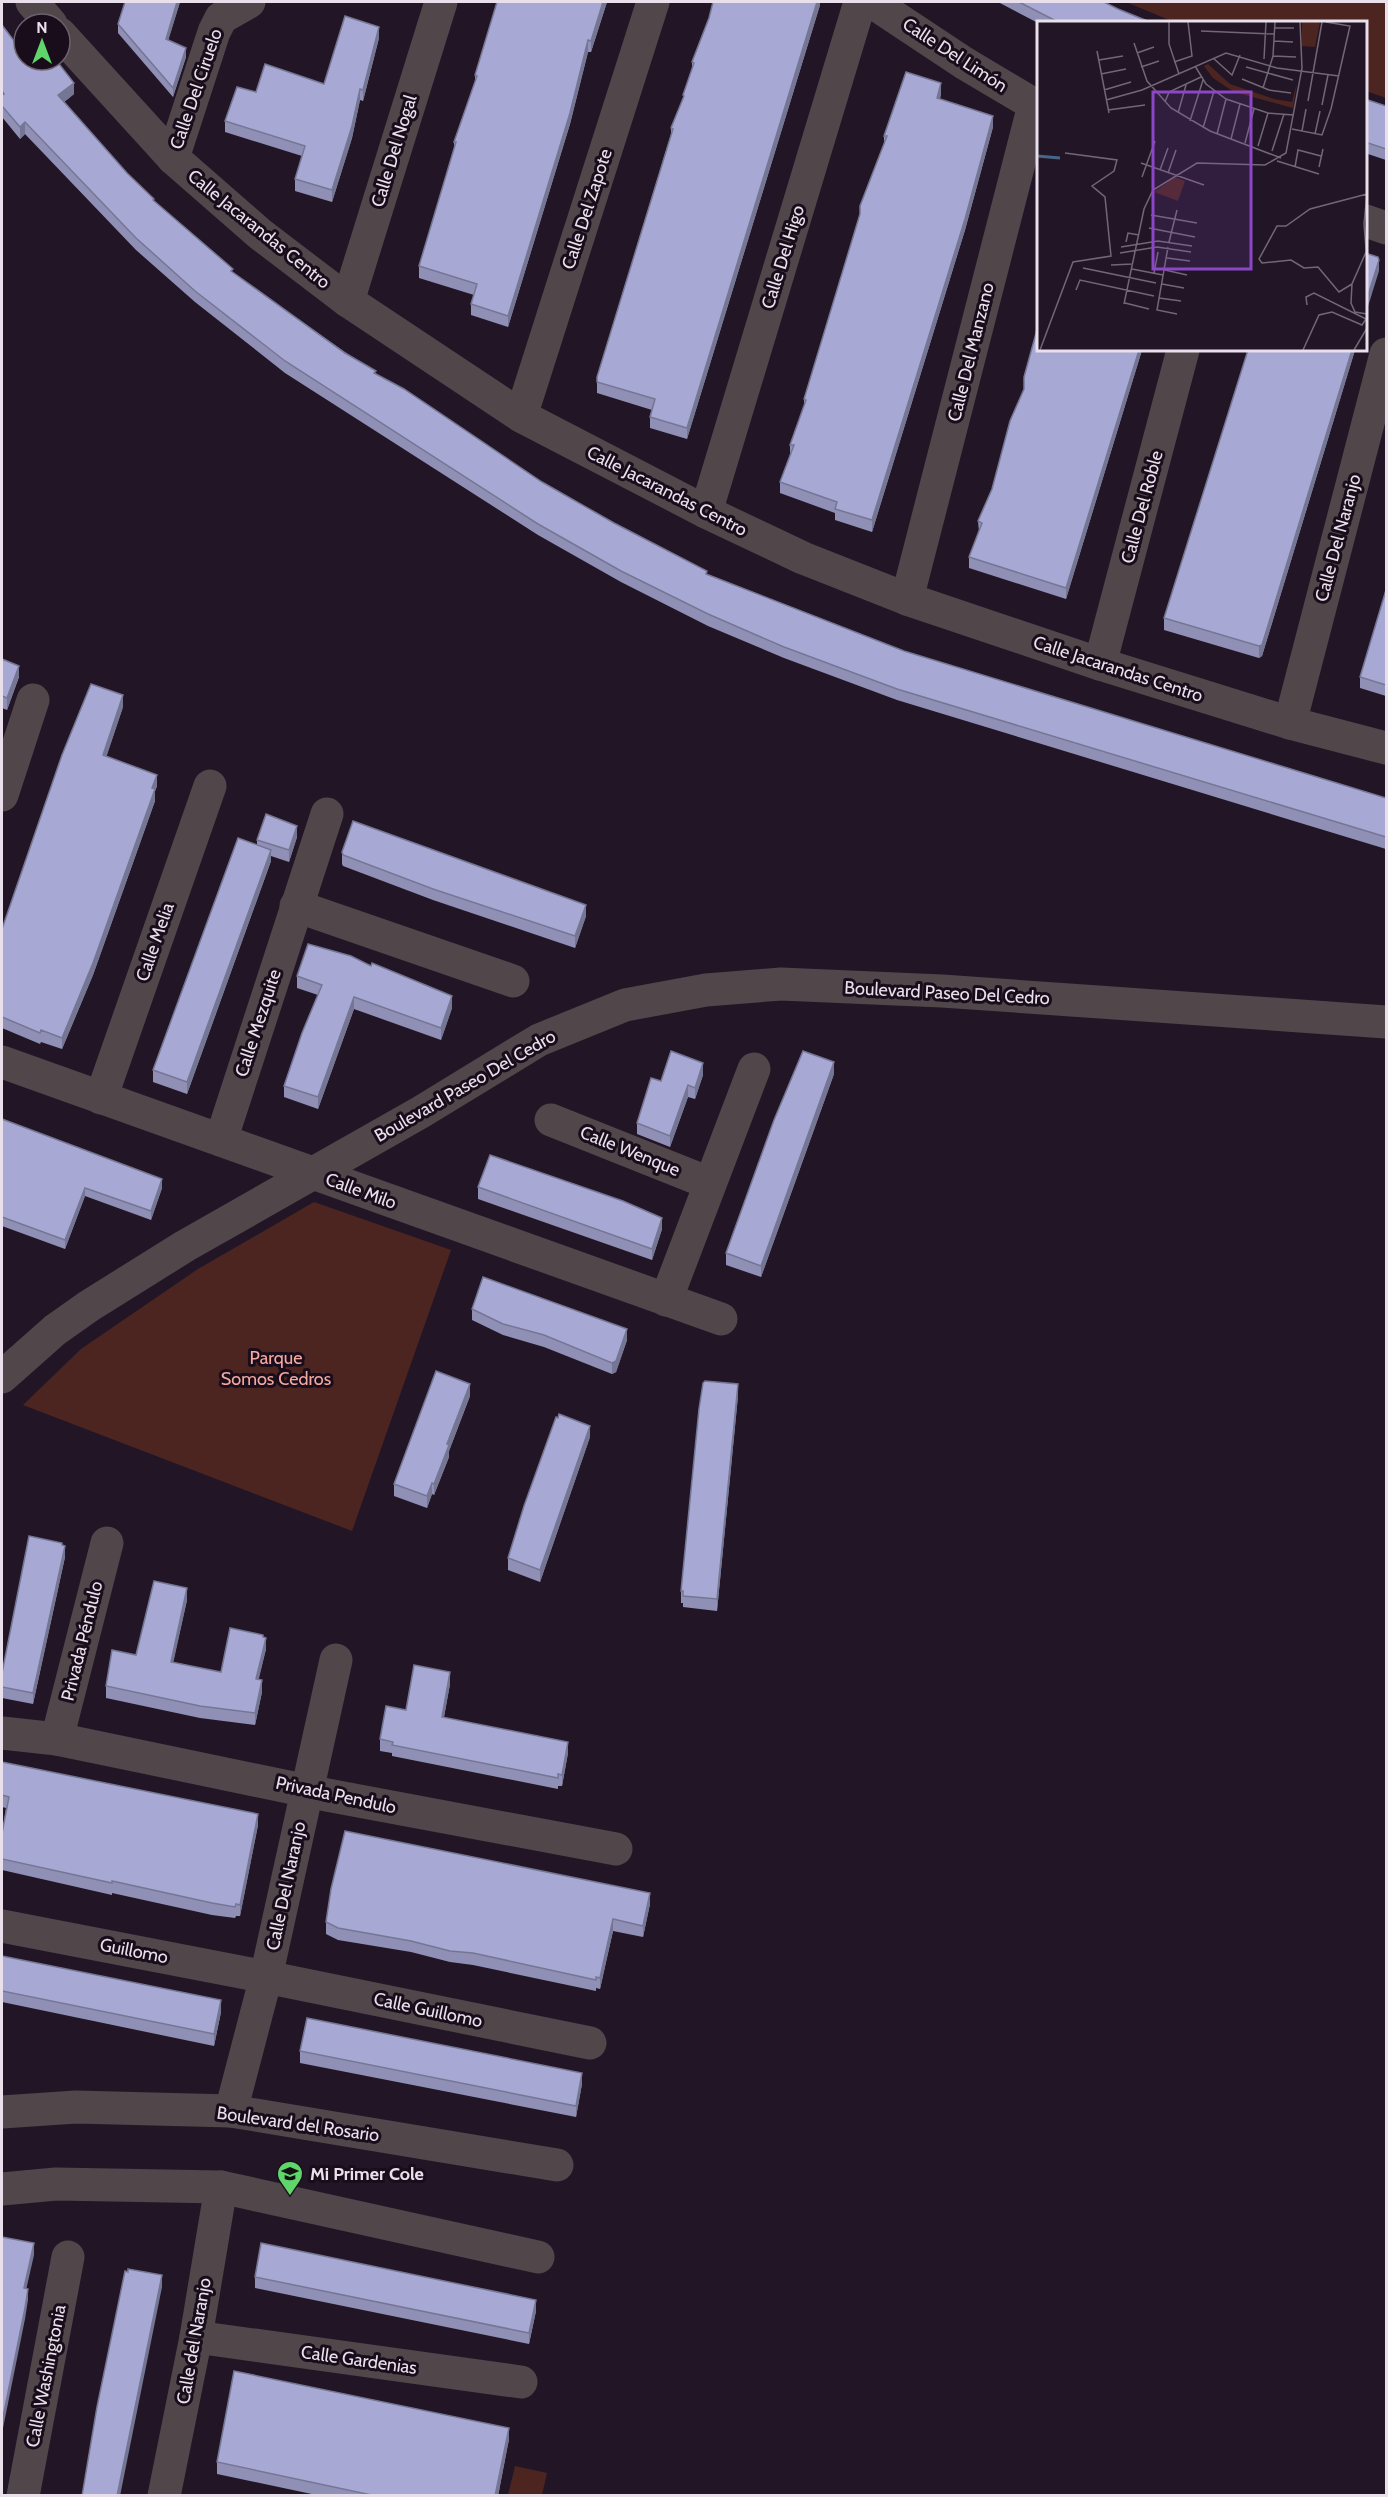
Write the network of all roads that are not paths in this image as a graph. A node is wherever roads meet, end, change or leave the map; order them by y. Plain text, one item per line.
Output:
1 (249, 2) edge
2 (441, 2) edge
3 (653, 2) edge
4 (860, 2) edge
5 (872, 2) edge
6 (72, 47) edge
7 (1036, 106) edge
8 (173, 158) junction
9 (1367, 222) edge
10 (1386, 228) edge
11 (348, 301) junction
12 (1183, 351) edge
13 (1386, 354) edge
14 (521, 416) junction
15 (706, 512) junction
16 (907, 599) junction
17 (1100, 664) junction
18 (33, 700) dead end
19 (1290, 723) junction
20 (1386, 748) edge
21 (5, 773) edge
22 (210, 786) dead end
23 (327, 813) dead end
24 (296, 906) junction
25 (513, 981) dead end
26 (1386, 1022) edge
27 (2, 1062) edge
28 (754, 1069) dead end
29 (101, 1098) junction
30 (551, 1120) dead end
31 (220, 1140) junction
32 (311, 1173) junction
33 (709, 1183) junction
34 (666, 1300) junction
35 (721, 1319) dead end
36 (2, 1377) edge
37 (107, 1543) dead end
38 (336, 1660) dead end
39 (2, 1733) edge
40 (57, 1739) junction
41 (307, 1791) junction
42 (616, 1849) dead end
43 (2, 1926) edge
44 (266, 1977) junction
45 (590, 2043) dead end
46 (231, 2111) junction
47 (2, 2112) edge
48 (557, 2164) dead end
49 (220, 2187) junction
50 (2, 2189) edge
51 (68, 2257) dead end
52 (538, 2257) dead end
53 (196, 2337) junction
54 (521, 2382) dead end
55 (23, 2496) edge
56 (164, 2496) edge

1 - 8 street, Calle Del Ciruelo
2 - 11 street, Calle Del Nogal
3 - 14 street, Calle Del Zapote
4 - 15 street, Calle Del Higo
5 - 7 street, Calle Del Limón
6 - 8 street, Calle Jacarandas Centro
7 - 16 street, Calle Del Manzano
8 - 11 street, Calle Jacarandas Centro
9 - 10 street
11 - 14 street, Calle Jacarandas Centro
12 - 17 street, Calle Del Roble
13 - 19 street, Calle Del Naranjo
14 - 15 street, Calle Jacarandas Centro
15 - 16 street, Calle Jacarandas Centro
16 - 17 street, Calle Jacarandas Centro
17 - 19 street, Calle Jacarandas Centro
18 - 21 street
19 - 20 street, Calle Jacarandas Centro
22 - 29 street, Calle Melia
23 - 24 street, Calle Mezquite
24 - 25 street
24 - 31 street, Calle Mezquite
26 - 32 street, Boulevard Paseo Del Cedro
27 - 29 street, Calle Milo
28 - 33 street
29 - 31 street, Calle Milo
30 - 33 street, Calle Wenque
31 - 32 street, Calle Milo
32 - 34 street, Calle Milo
32 - 36 street, Boulevard Paseo Del Cedro
33 - 34 street
34 - 35 street, Calle Milo
37 - 40 street, Privada Péndulo
38 - 41 street, Calle Del Naranjo
39 - 40 street, Privada Pendulo
40 - 41 street, Privada Pendulo
41 - 42 street, Privada Pendulo
41 - 44 street, Calle Del Naranjo
43 - 44 street, Guillomo
44 - 45 street, Calle Guillomo
44 - 46 street, Calle Del Naranjo
46 - 47 street, Boulevard del Rosario
46 - 48 street, Boulevard del Rosario
49 - 50 street
49 - 52 street
49 - 53 street, Calle del Naranjo
51 - 55 street, Calle Washingtonia
53 - 54 street, Calle Gardenias
53 - 56 street, Calle del Naranjo

